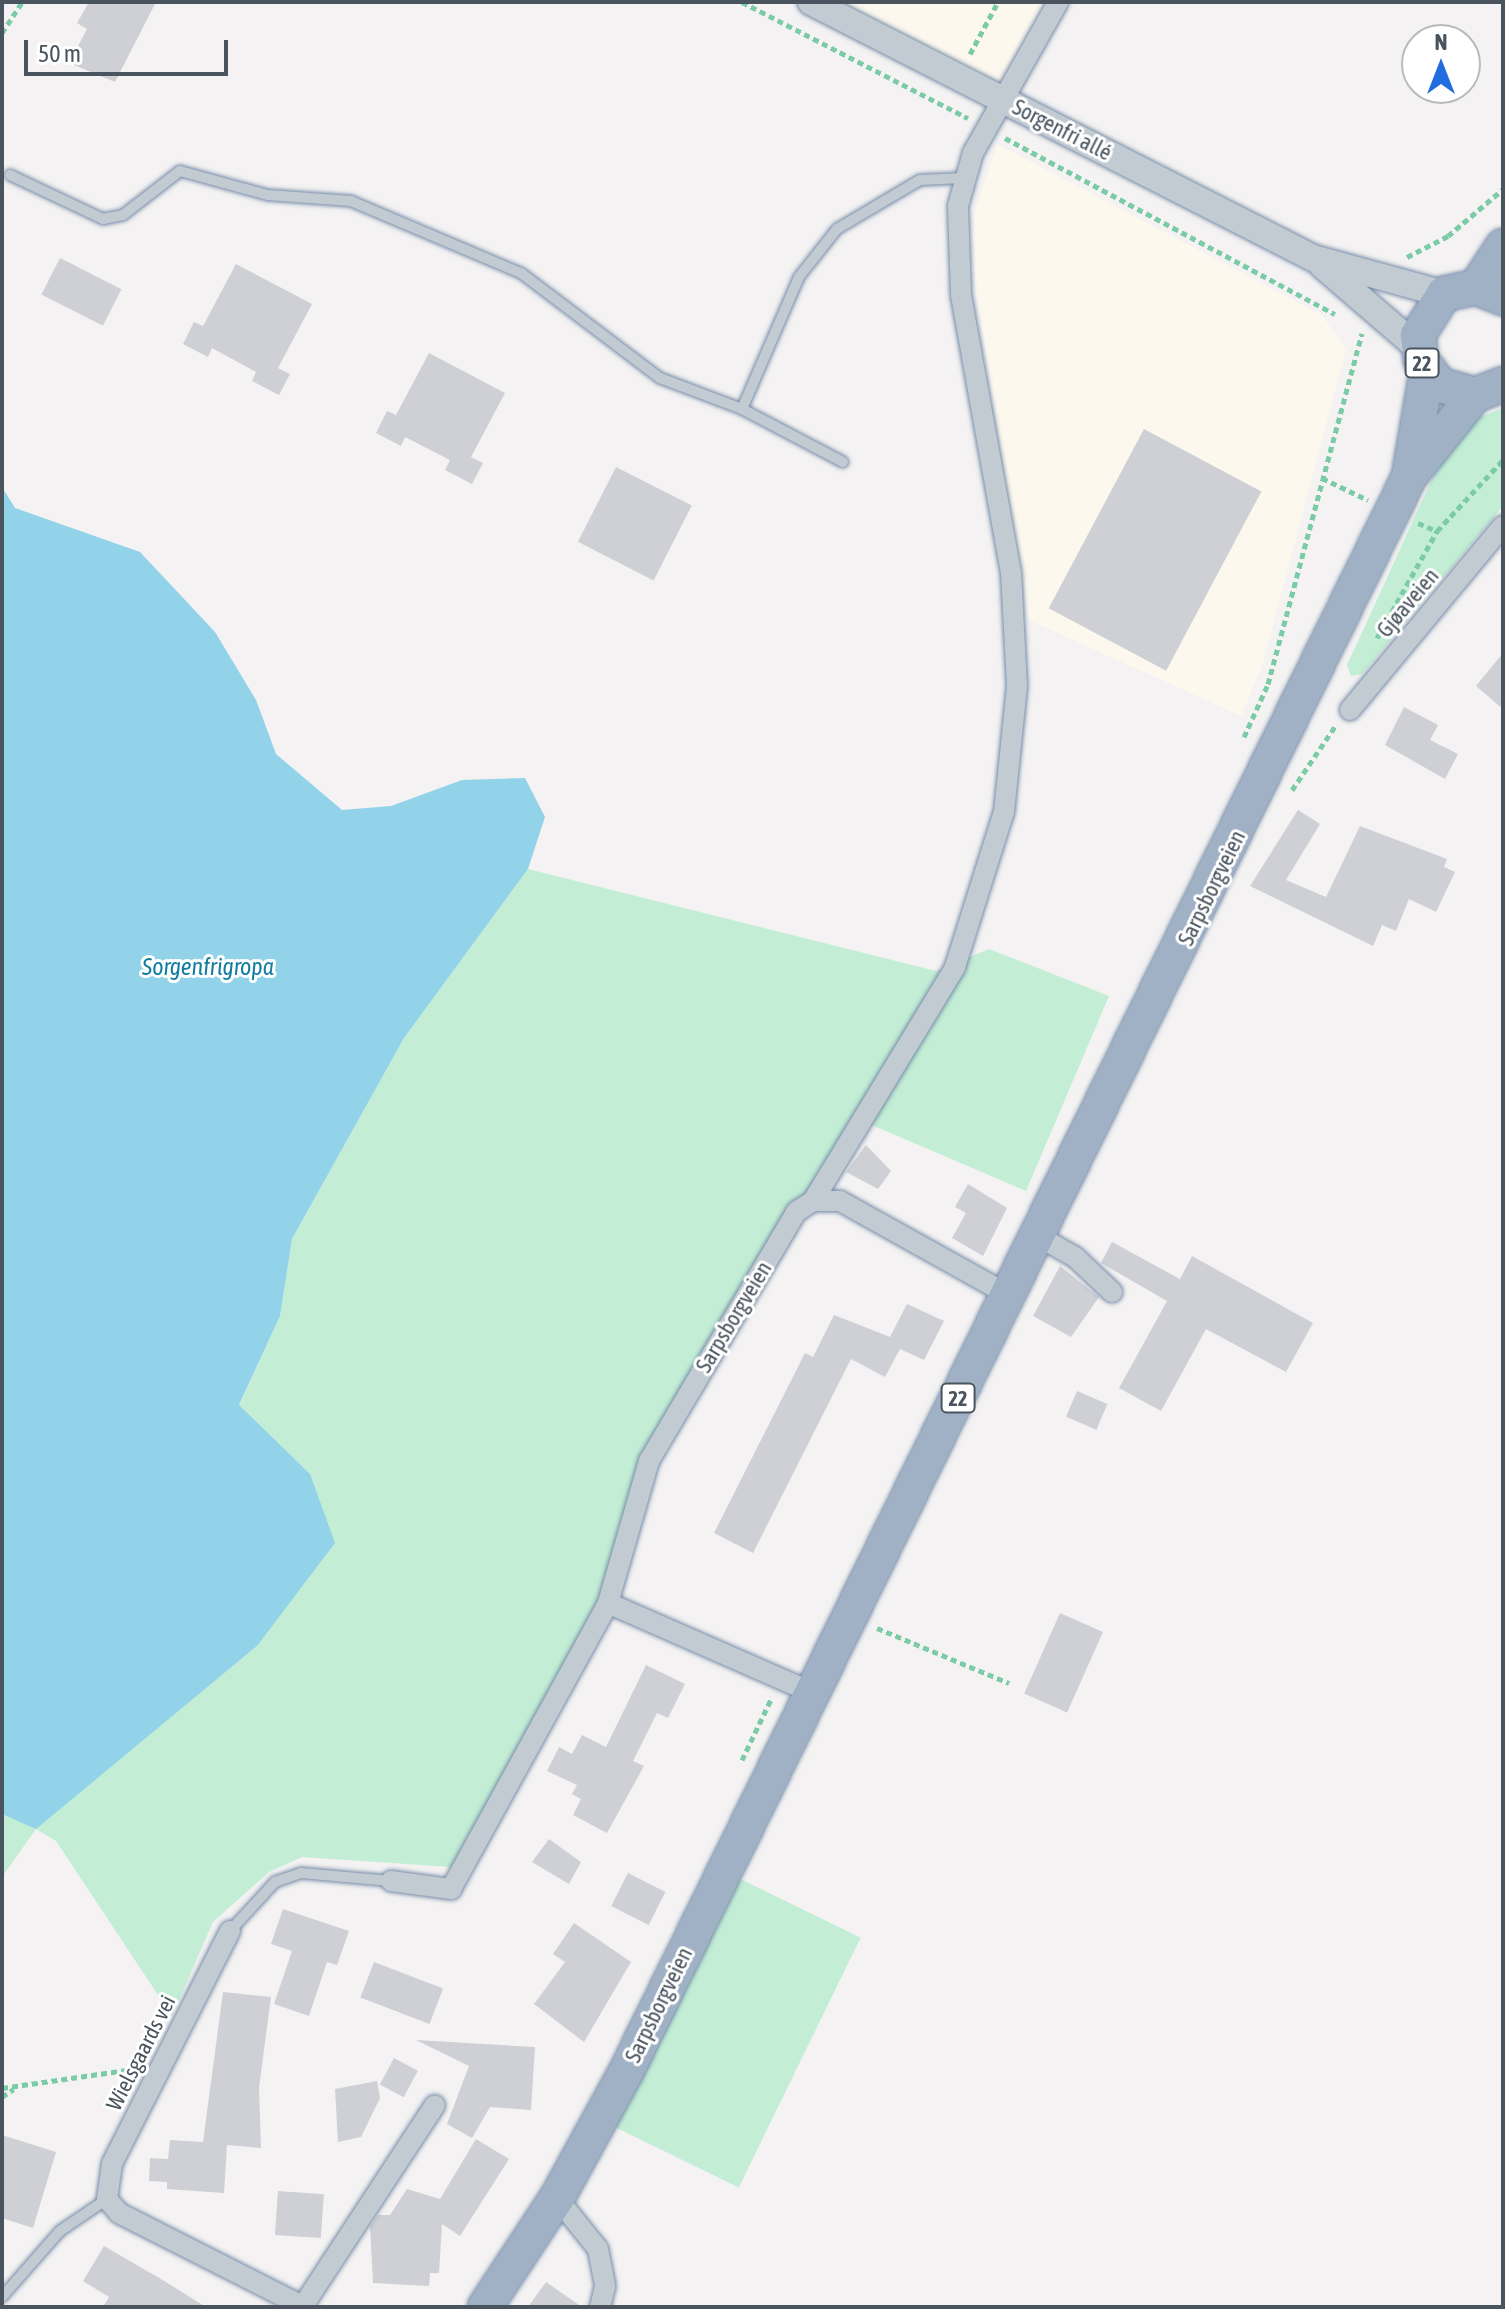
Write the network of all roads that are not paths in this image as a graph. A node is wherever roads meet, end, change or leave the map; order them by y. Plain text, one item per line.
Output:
1 (811, 2) edge
2 (1058, 2) edge
3 (1004, 100) junction
4 (10, 175) dead end
5 (963, 178) junction
6 (1503, 246) edge
7 (1313, 258) junction
8 (1474, 293) edge
9 (1422, 360) junction
10 (1489, 390) edge
11 (742, 409) junction
12 (843, 462) dead end
13 (1409, 477) junction
14 (1503, 526) edge
15 (1350, 710) road end
16 (813, 1201) junction
17 (1038, 1236) junction
18 (1112, 1292) dead end
19 (1009, 1295) junction
20 (608, 1603) junction
21 (796, 1684) junction
22 (391, 1881) joint
23 (230, 1931) joint
24 (435, 2105) dead end
25 (557, 2198) junction
26 (107, 2199) junction
27 (2, 2297) edge
28 (304, 2306) edge
29 (485, 2307) edge
30 (600, 2307) edge

1 - 3 street, Sorgenfri allé
2 - 3 street
3 - 5 street
3 - 7 street, Sorgenfri allé
4 - 11 lane
5 - 11 lane
5 - 16 street, Sarpsborgveien
6 - 8 highway, 22
7 - 8 street
7 - 9 street
8 - 9 highway, 22
9 - 10 highway, 22
9 - 13 highway, Sarpsborgveien / 22
10 - 13 highway, Sarpsborgveien / 22
11 - 12 lane
13 - 17 highway, Sarpsborgveien / 22
14 - 15 street, Gjøaveien
16 - 19 street
16 - 20 street, Sarpsborgveien
17 - 18 street
17 - 19 highway, Sarpsborgveien / 22
19 - 21 highway, Sarpsborgveien / 22
20 - 21 street
20 - 22 street, Sarpsborgveien
21 - 25 highway, Sarpsborgveien / 22
22 - 23 lane
23 - 26 street, Wielsgaards vei
24 - 28 street
25 - 29 highway, Sarpsborgveien / 22
25 - 30 street
26 - 27 lane
26 - 28 street

